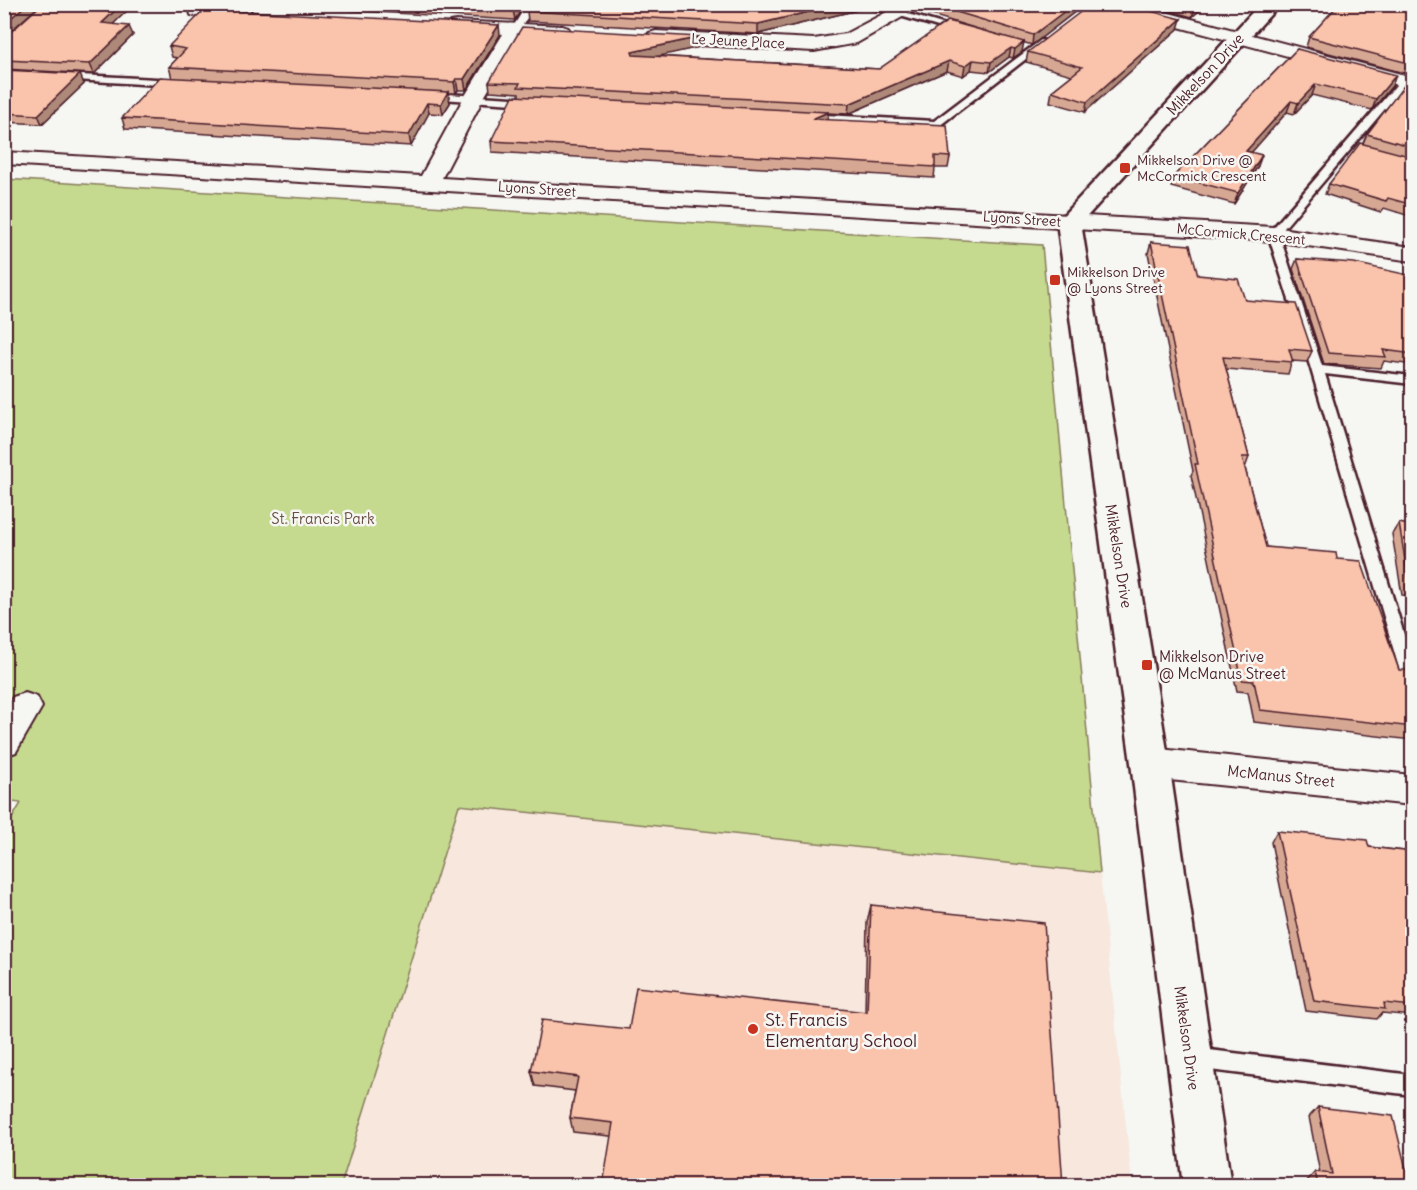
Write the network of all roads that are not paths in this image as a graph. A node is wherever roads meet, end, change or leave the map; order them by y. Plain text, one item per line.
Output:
1 (197, 4) edge
2 (532, 4) edge
3 (863, 4) edge
4 (916, 4) edge
5 (1113, 4) edge
6 (1271, 4) edge
7 (267, 15) edge
8 (900, 15) junction
9 (432, 25) edge
10 (515, 30) junction
11 (966, 32) edge
12 (575, 33) edge
13 (634, 36) edge
14 (1051, 37) edge
15 (1238, 37) junction
16 (1022, 47) edge
17 (1033, 50) junction
18 (51, 77) edge
19 (1410, 78) edge
20 (180, 83) edge
21 (415, 96) edge
22 (473, 99) junction
23 (544, 102) edge
24 (794, 116) edge
25 (4, 158) edge
26 (428, 183) junction
27 (1069, 222) junction
28 (1273, 234) junction
29 (1413, 254) edge
30 (1317, 369) junction
31 (1413, 380) edge
32 (1413, 685) edge
33 (25, 707) dead end
34 (4, 742) edge
35 (1150, 763) junction
36 (1413, 789) edge
37 (1190, 1057) junction
38 (1413, 1085) edge
39 (1207, 1185) edge

1 - 7 street
2 - 10 lane
3 - 8 lane
4 - 8 street, Le Jeune Place
5 - 15 street
6 - 15 street, Mikkelson Drive
8 - 11 lane
8 - 13 street, Le Jeune Place
9 - 10 street
10 - 12 street
10 - 22 street
14 - 17 lane
15 - 19 street
15 - 27 street, Mikkelson Drive
16 - 17 lane
17 - 24 lane
18 - 20 lane
19 - 28 lane
21 - 22 lane
22 - 23 lane
22 - 26 street
25 - 26 street, Lyons Street
26 - 27 street, Lyons Street
27 - 28 street, McCormick Crescent
27 - 35 street, Mikkelson Drive
28 - 29 street, McCormick Crescent
28 - 30 lane
30 - 31 lane
30 - 32 lane
33 - 34 street
35 - 36 street, McManus Street
35 - 37 street, Mikkelson Drive
37 - 38 lane
37 - 39 street, Mikkelson Drive

